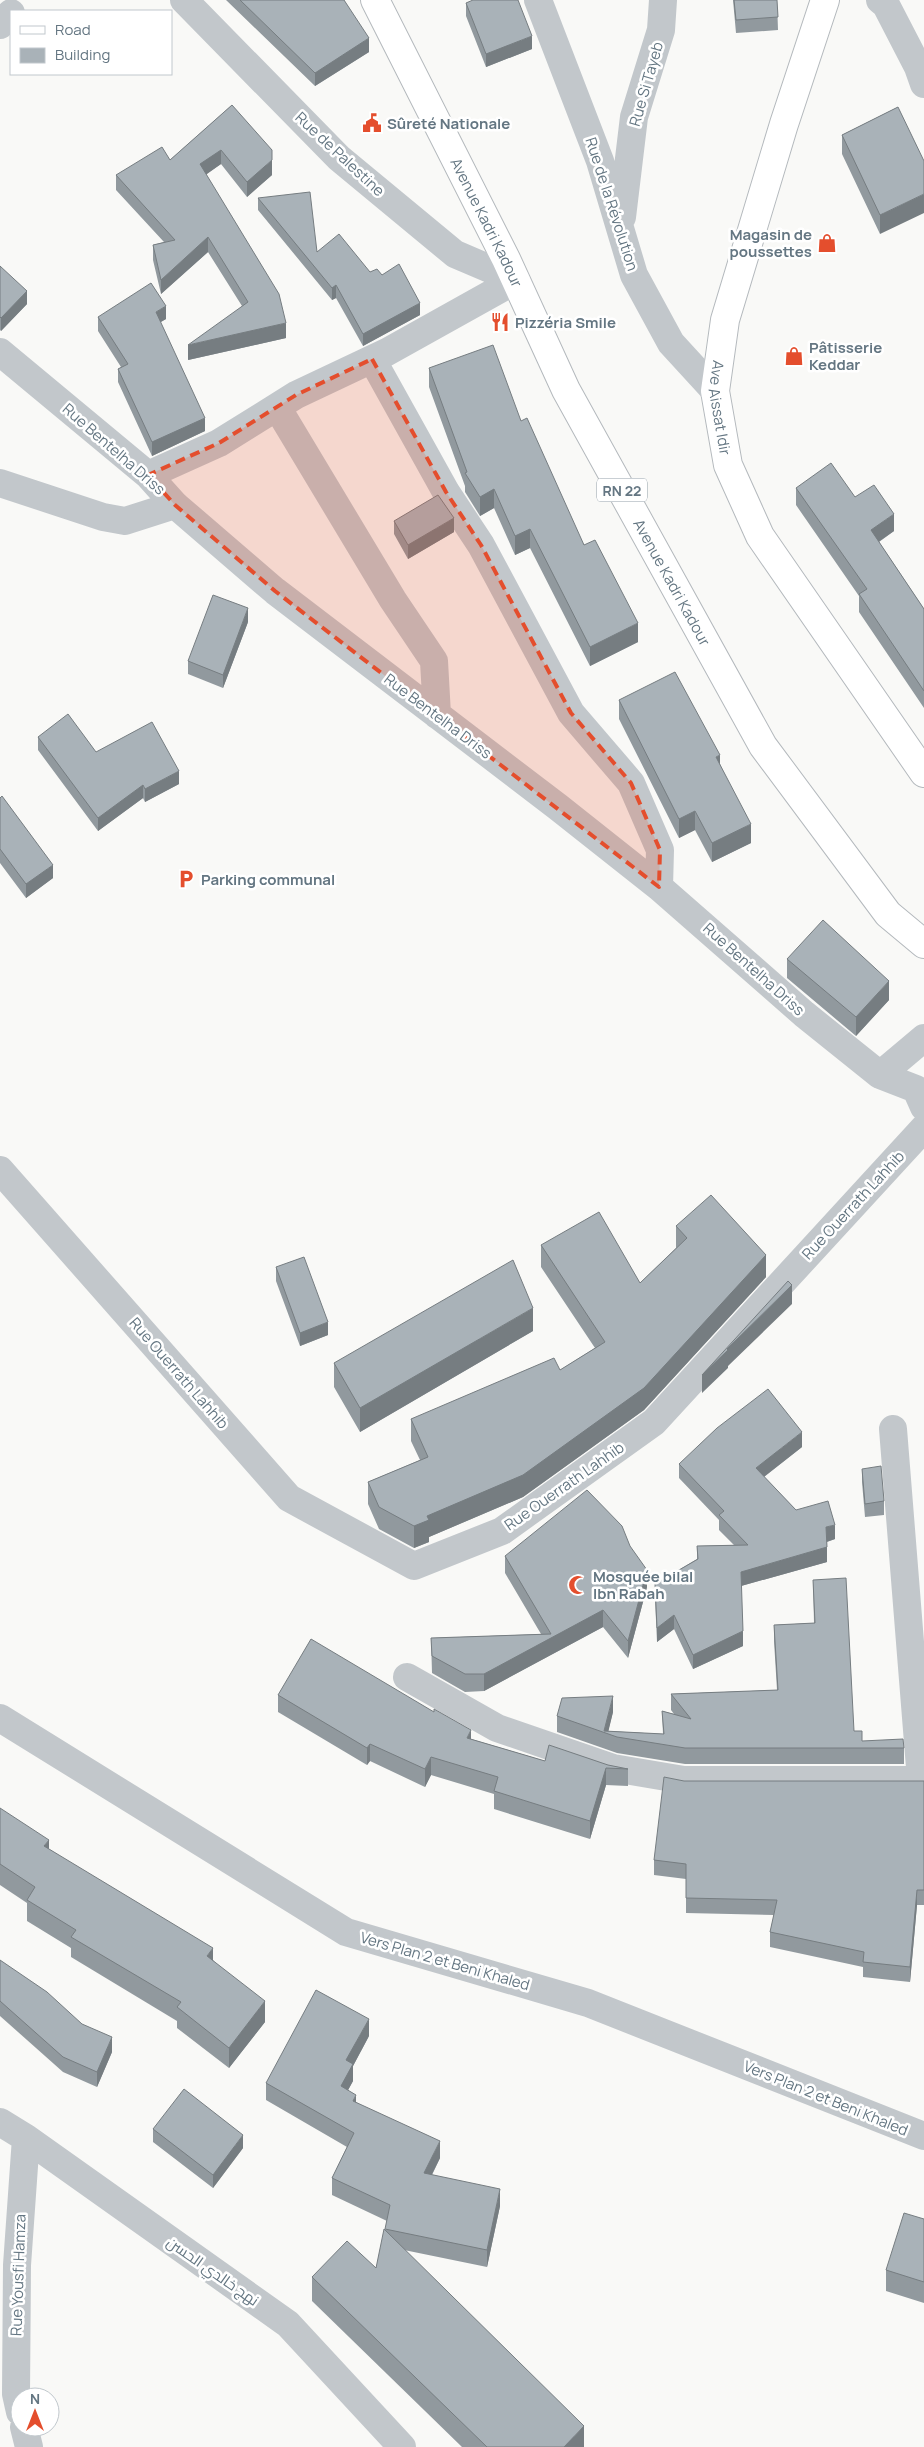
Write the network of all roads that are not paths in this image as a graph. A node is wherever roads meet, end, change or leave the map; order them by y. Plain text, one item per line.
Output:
1 (24, 0) edge
2 (184, 0) edge
3 (375, 0) edge
4 (538, 0) edge
5 (663, 0) edge
6 (825, 0) edge
7 (880, 0) edge
8 (14, 10) edge
9 (10, 14) edge
10 (0, 25) edge
11 (924, 84) edge
12 (620, 228) junction
13 (516, 280) junction
14 (0, 352) edge
15 (372, 359) junction
16 (715, 391) junction
17 (278, 407) junction
18 (148, 475) junction
19 (0, 483) edge
20 (175, 505) junction
21 (437, 715) junction
22 (924, 773) edge
23 (659, 887) junction
24 (924, 944) edge
25 (924, 1038) edge
26 (880, 1075) junction
27 (924, 1107) edge
28 (924, 1128) edge
29 (0, 1170) edge
30 (893, 1429) dead end
31 (407, 1677) dead end
32 (0, 1718) edge
33 (923, 1780) edge
34 (0, 2122) edge
35 (924, 2136) edge
36 (26, 2138) junction
37 (16, 2387) edge
38 (402, 2447) edge

1 - 8 street
2 - 13 street, Rue de Palestine
3 - 13 main road, Avenue Kadri Kadour / RN 22
4 - 12 street, Rue de la Révolution
5 - 12 street, Rue Si Tayeb
6 - 16 main road, Ave Aissat Idir
7 - 11 street
9 - 10 street
12 - 16 street, Rue de la Révolution
13 - 15 street
13 - 24 main road, Avenue Kadri Kadour / RN 22
14 - 18 street, Rue Bentelha Driss
15 - 17 street
15 - 23 street
16 - 22 main road, Ave Aissat Idir
17 - 18 street
17 - 21 street
18 - 20 street, Rue Bentelha Driss
19 - 20 street
20 - 21 street, Rue Bentelha Driss
21 - 23 street, Rue Bentelha Driss
23 - 26 street, Rue Bentelha Driss
25 - 26 street
26 - 27 street, Rue Bentelha Driss
28 - 29 street, Rue Ouerrath Lahhib
30 - 33 street
31 - 33 street
32 - 35 street, Vers Plan 2 et Beni Khaled
34 - 36 street, نهج خالدي الحسن
36 - 37 street, Rue Yousfi Hamza
36 - 38 street, نهج خالدي الحسن

